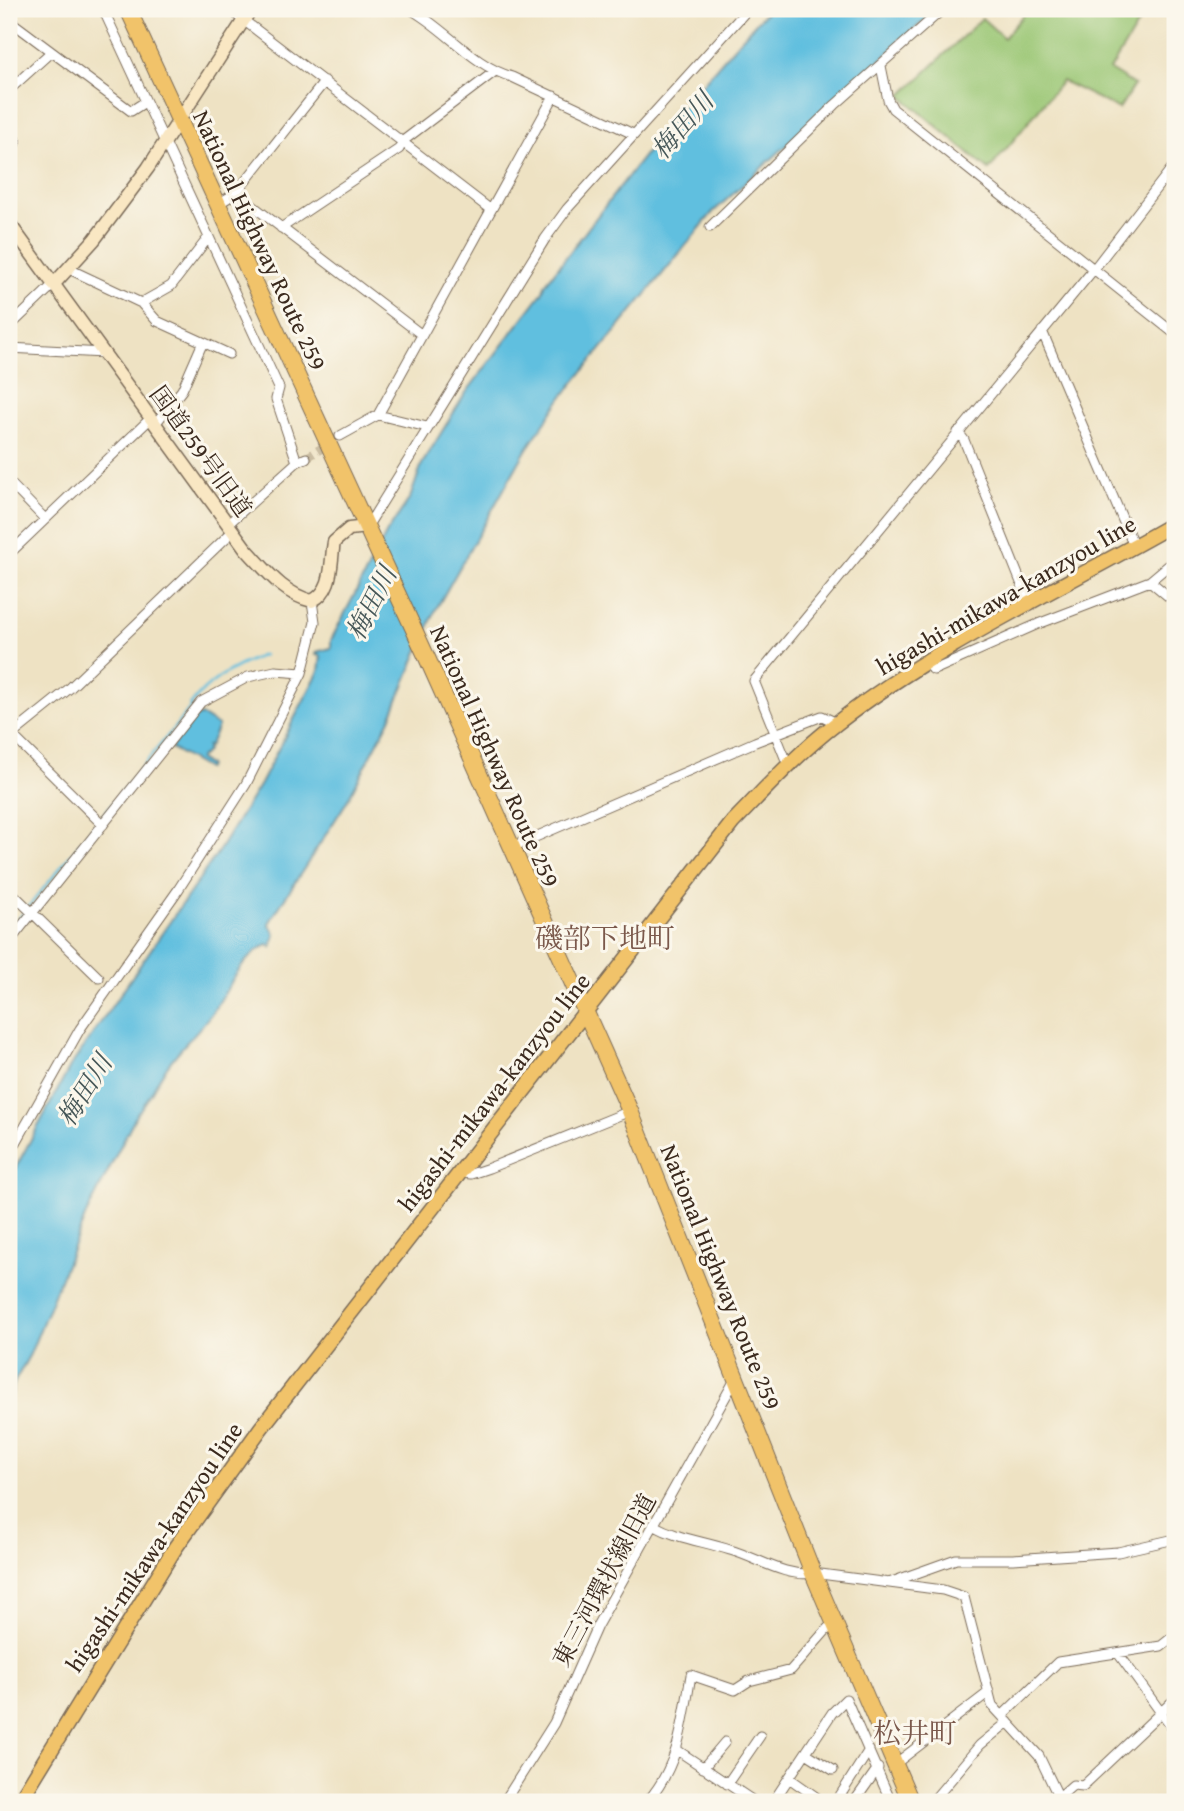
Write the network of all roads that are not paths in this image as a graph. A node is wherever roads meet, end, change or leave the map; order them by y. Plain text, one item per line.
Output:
1 (103, 9) edge
2 (128, 9) edge
3 (229, 9) edge
4 (410, 9) edge
5 (748, 9) edge
6 (943, 9) edge
7 (247, 14) edge
8 (9, 20) edge
9 (51, 52) junction
10 (881, 66) junction
11 (494, 72) junction
12 (325, 81) junction
13 (9, 90) edge
14 (554, 96) junction
15 (145, 102) junction
16 (178, 118) junction
17 (634, 134) junction
18 (16, 141) dead end
19 (164, 141) junction
20 (403, 141) junction
21 (9, 154) edge
22 (1175, 164) edge
23 (236, 193) junction
24 (218, 204) junction
25 (491, 210) junction
26 (9, 223) edge
27 (710, 227) dead end
28 (281, 228) junction
29 (208, 238) junction
30 (69, 269) junction
31 (1094, 269) junction
32 (54, 284) junction
33 (141, 303) junction
34 (9, 327) edge
35 (274, 327) junction
36 (1042, 331) junction
37 (1175, 334) edge
38 (253, 335) junction
39 (422, 335) junction
40 (203, 342) junction
41 (9, 348) edge
42 (104, 353) junction
43 (229, 354) dead end
44 (378, 415) junction
45 (153, 421) junction
46 (427, 427) junction
47 (958, 432) junction
48 (340, 436) tunnel mouth
49 (9, 482) edge
50 (45, 519) junction
51 (1175, 523) edge
52 (367, 527) junction
53 (230, 528) junction
54 (1135, 547) junction
55 (9, 554) edge
56 (1175, 560) edge
57 (1150, 580) junction
58 (312, 601) junction
59 (1175, 601) edge
60 (1030, 605) junction
61 (925, 663) junction
62 (302, 673) junction
63 (837, 723) junction
64 (10, 734) edge
65 (774, 735) junction
66 (788, 765) junction
67 (100, 822) junction
68 (510, 848) junction
69 (9, 890) edge
70 (28, 910) junction
71 (9, 942) edge
72 (99, 978) dead end
73 (585, 1013) junction
74 (630, 1111) junction
75 (9, 1155) edge
76 (461, 1173) junction
77 (737, 1376) junction
78 (653, 1525) junction
79 (1175, 1539) edge
80 (813, 1573) junction
81 (887, 1584) junction
82 (838, 1625) junction
83 (1175, 1634) edge
84 (1118, 1653) junction
85 (989, 1692) junction
86 (1175, 1699) edge
87 (1162, 1713) junction
88 (1005, 1719) junction
89 (1175, 1732) edge
90 (760, 1736) dead end
91 (725, 1742) dead end
92 (677, 1750) junction
93 (869, 1751) junction
94 (806, 1753) junction
95 (895, 1763) junction
96 (703, 1768) junction
97 (878, 1768) junction
98 (833, 1770) dead end
99 (789, 1778) junction
100 (727, 1784) junction
101 (816, 1797) dead end
102 (1059, 1800) edge
103 (19, 1802) edge
104 (504, 1802) edge
105 (647, 1802) edge
106 (755, 1802) edge
107 (773, 1802) edge
108 (836, 1802) edge
109 (854, 1802) edge
110 (891, 1802) edge
111 (911, 1802) edge
112 (932, 1802) edge

1 - 15 street
2 - 16 highway, National Highway Route 259
3 - 7 street
4 - 11 street
5 - 17 street
6 - 10 street
7 - 12 street
7 - 16 street
8 - 9 street
9 - 13 street
9 - 15 street
10 - 27 street
10 - 31 street
11 - 14 street
11 - 20 street
12 - 20 street
12 - 23 street
14 - 17 street
14 - 25 street
15 - 19 street
16 - 19 street
16 - 24 highway, National Highway Route 259
17 - 46 street
18 - 21 street
19 - 29 street
19 - 30 street
20 - 25 street
20 - 28 street
22 - 31 street
23 - 24 street
23 - 28 street
24 - 35 highway, National Highway Route 259
25 - 39 street
26 - 32 street, 国道259号旧道
28 - 39 street
29 - 33 street
29 - 38 street
30 - 32 street
30 - 33 street
31 - 36 street
31 - 37 street
32 - 34 street
32 - 42 street, 国道259号旧道
33 - 40 street
35 - 38 street
35 - 52 highway, National Highway Route 259
36 - 47 street
36 - 54 street
38 - 53 street
39 - 44 street
40 - 43 street
40 - 45 street
41 - 42 street
42 - 45 street, 国道259号旧道
44 - 46 street
44 - 48 street
45 - 50 street
45 - 53 street, 国道259号旧道
46 - 52 street
47 - 60 street
47 - 65 street
49 - 50 street
50 - 55 street
51 - 54 main road, higashi-mikawa-kanzyou line
52 - 58 street
52 - 68 highway, National Highway Route 259
53 - 58 street, 国道259号旧道
53 - 64 street
54 - 60 main road, higashi-mikawa-kanzyou line
56 - 57 street
57 - 59 street
57 - 61 street
58 - 62 street
60 - 61 main road, higashi-mikawa-kanzyou line
61 - 63 main road, higashi-mikawa-kanzyou line
62 - 67 street
62 - 75 street
63 - 65 street
63 - 66 main road, higashi-mikawa-kanzyou line
64 - 67 street
65 - 66 street
65 - 68 street
66 - 73 main road, higashi-mikawa-kanzyou line
67 - 70 street
68 - 73 highway, National Highway Route 259
69 - 70 street
70 - 71 street
70 - 72 street
73 - 74 highway, National Highway Route 259
73 - 76 main road, higashi-mikawa-kanzyou line
74 - 76 street
74 - 77 highway, National Highway Route 259
76 - 103 main road, higashi-mikawa-kanzyou line
77 - 78 street, 東三河環状線旧道
77 - 80 highway, National Highway Route 259
78 - 80 street
78 - 104 street, 東三河環状線旧道
79 - 81 street
80 - 81 street
80 - 82 highway, National Highway Route 259
81 - 85 street
82 - 92 street
82 - 95 highway, National Highway Route 259
83 - 84 street
84 - 87 street
84 - 88 street
85 - 88 street
85 - 95 street
86 - 87 street
87 - 89 street
87 - 102 street
88 - 102 street
88 - 112 street
90 - 100 street
91 - 96 street
92 - 96 street
92 - 105 street
93 - 94 street
93 - 97 street
93 - 108 street
94 - 98 street
94 - 99 street
95 - 111 highway, National Highway Route 259
96 - 100 street
97 - 109 street
97 - 110 street
99 - 101 street
99 - 107 street
100 - 106 street

